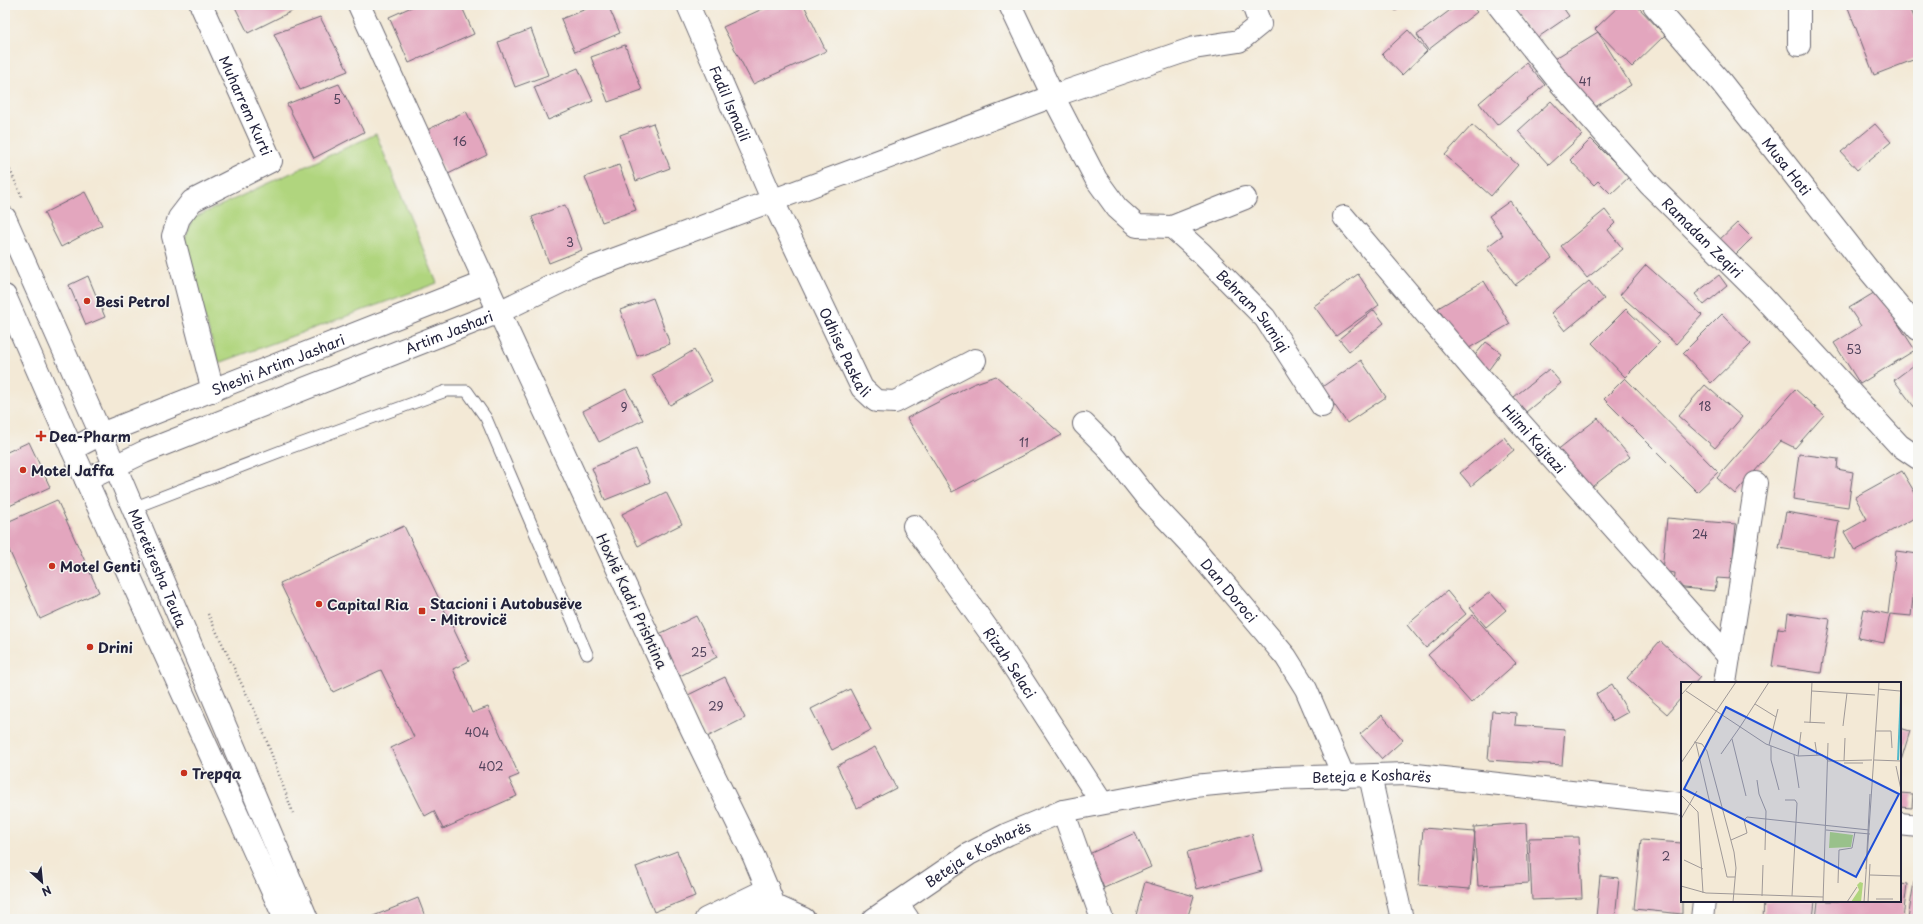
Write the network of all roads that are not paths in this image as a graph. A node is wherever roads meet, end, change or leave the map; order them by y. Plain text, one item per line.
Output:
1 (201, 5) edge
2 (359, 5) edge
3 (688, 5) edge
4 (1010, 5) edge
5 (1253, 5) edge
6 (1498, 5) edge
7 (1654, 5) edge
8 (1799, 5) edge
9 (1799, 45) dead end
10 (1053, 96) junction
11 (1245, 198) dead end
12 (773, 201) junction
13 (5, 218) edge
14 (1344, 218) dead end
15 (1172, 227) junction
16 (484, 283) junction
17 (5, 296) edge
18 (499, 312) junction
19 (1918, 329) edge
20 (975, 360) dead end
21 (213, 390) junction
22 (1322, 406) dead end
23 (1084, 424) dead end
24 (101, 434) junction
25 (72, 448) junction
26 (1918, 458) edge
27 (115, 466) junction
28 (86, 480) junction
29 (1756, 483) dead end
30 (133, 508) junction
31 (914, 526) dead end
32 (587, 654) dead end
33 (1729, 657) junction
34 (1725, 682) edge
35 (1370, 776) junction
36 (1344, 777) junction
37 (1102, 803) junction
38 (1681, 804) edge
39 (1063, 811) junction
40 (1901, 824) edge
41 (1918, 826) edge
42 (1704, 902) edge
43 (773, 904) edge
44 (903, 911) edge
45 (285, 919) edge
46 (307, 919) edge
47 (706, 919) edge
48 (744, 919) edge
49 (804, 919) edge
50 (874, 919) edge
51 (1102, 919) edge
52 (1402, 919) edge
53 (1702, 919) edge

1 - 21 street, Muharrem Kurti
2 - 16 street, Artim Jashari
3 - 12 street, Fadil Ismaili
4 - 10 street
5 - 10 street
6 - 26 street, Ramadan Zeqiri
7 - 19 street, Musa Hoti
8 - 9 street
10 - 12 street
10 - 15 street
11 - 15 street
12 - 18 street
12 - 20 street, Odhise Paskali
13 - 24 street, Mbretëresha Teuta
14 - 33 street, Hilmi Kajtazi
15 - 22 street, Behram Sumiqi
16 - 18 street, Artim Jashari
16 - 21 street, Sheshi Artim Jashari
17 - 25 street, Mbretëresha Teuta
18 - 27 street, Artim Jashari
18 - 43 street, Hoxhë Kadri Prishtina
21 - 24 street, Sheshi Artim Jashari
23 - 36 street, Dan Doroci
24 - 25 street, Sheshi Artim Jashari
24 - 27 street, Mbretëresha Teuta
25 - 28 street, Mbretëresha Teuta
27 - 28 street, Artim Jashari
27 - 30 street, Mbretëresha Teuta
28 - 45 street, Mbretëresha Teuta
29 - 33 street
30 - 32 lane
30 - 46 street, Mbretëresha Teuta
31 - 37 street, Rizah Selaci
33 - 34 street
35 - 36 street, Beteja e Kosharës
35 - 38 street, Beteja e Kosharës
35 - 52 street
36 - 37 street, Beteja e Kosharës
37 - 39 street, Beteja e Kosharës
39 - 44 street, Beteja e Kosharës
39 - 51 street
40 - 41 street
42 - 53 street
43 - 47 street
43 - 48 street
43 - 49 street
44 - 50 street, Beteja e Kosharës

